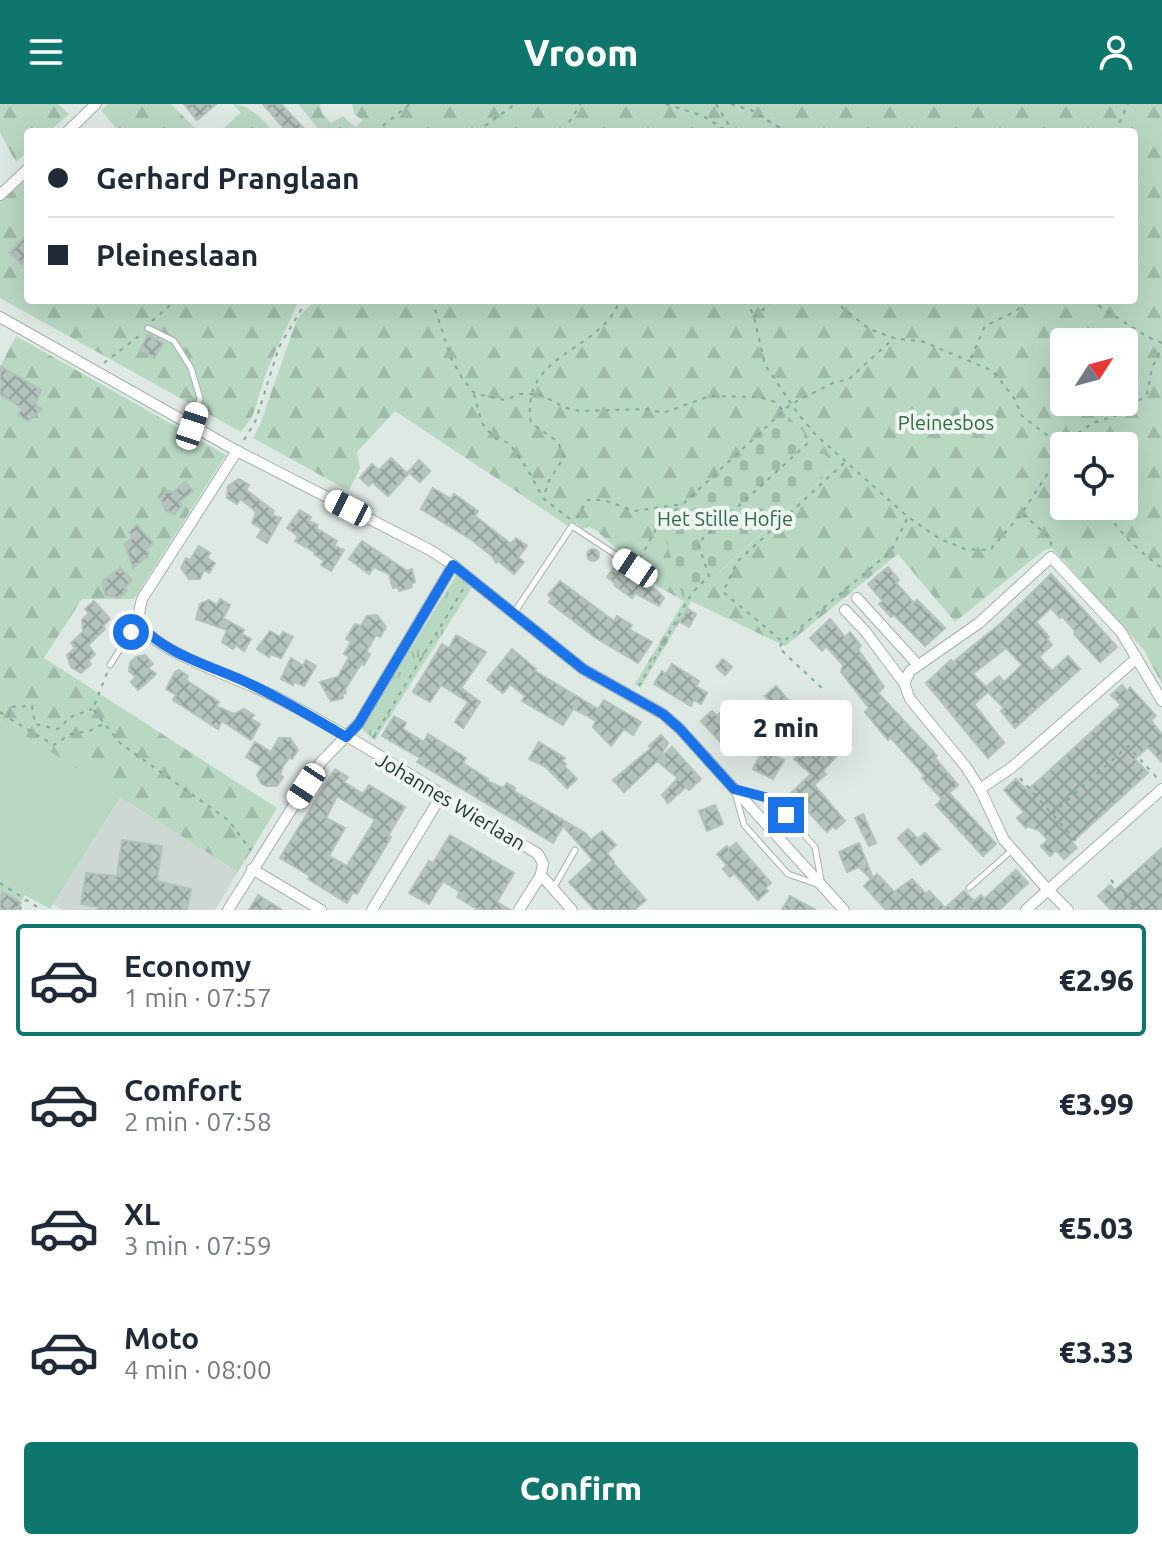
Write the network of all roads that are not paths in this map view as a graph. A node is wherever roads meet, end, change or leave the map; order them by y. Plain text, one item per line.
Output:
1 (96, 104) edge
2 (71, 128) edge
3 (24, 173) edge
4 (0, 195) edge
5 (0, 317) edge
6 (148, 328) road end
7 (192, 426) junction
8 (237, 451) junction
9 (453, 565) junction
10 (654, 580) dead end
11 (857, 598) dead end
12 (845, 610) dead end
13 (514, 613) junction
14 (876, 620) junction
15 (139, 624) junction
16 (865, 631) junction
17 (1137, 658) junction
18 (110, 665) road end
19 (918, 665) junction
20 (904, 683) junction
21 (1162, 701) edge
22 (346, 737) junction
23 (1162, 786) edge
24 (734, 789) junction
25 (980, 789) junction
26 (441, 796) junction
27 (575, 850) dead end
28 (1012, 850) junction
29 (252, 869) junction
30 (541, 875) junction
31 (822, 886) junction
32 (969, 888) dead end
33 (553, 889) junction
34 (1048, 890) junction
35 (228, 910) edge
36 (321, 910) edge
37 (372, 910) edge
38 (519, 910) edge
39 (572, 910) edge
40 (844, 910) edge
41 (1026, 910) edge
42 (1068, 910) edge

1 - 2 street
3 - 4 street
5 - 7 street
6 - 7 lane
7 - 8 street
8 - 9 street
8 - 15 street
9 - 13 street
9 - 22 street
10 - 13 lane
11 - 14 street
12 - 16 street
13 - 24 street
14 - 16 street
14 - 19 street
15 - 18 lane
15 - 22 street, Johannes Wierlaan
16 - 20 street
17 - 19 street
17 - 21 street
17 - 25 street
19 - 20 street
20 - 25 street
22 - 26 street, Johannes Wierlaan
22 - 29 street
23 - 34 street
24 - 31 street
24 - 31 lane
24 - 31 lane
25 - 28 street
26 - 30 street, Johannes Wierlaan
26 - 37 street
27 - 33 lane
28 - 32 lane
28 - 34 street
29 - 35 street
29 - 36 street
30 - 33 street, Johannes Wierlaan
30 - 38 street
31 - 40 street
33 - 39 street, Johannes Wierlaan
34 - 41 street
34 - 42 street

